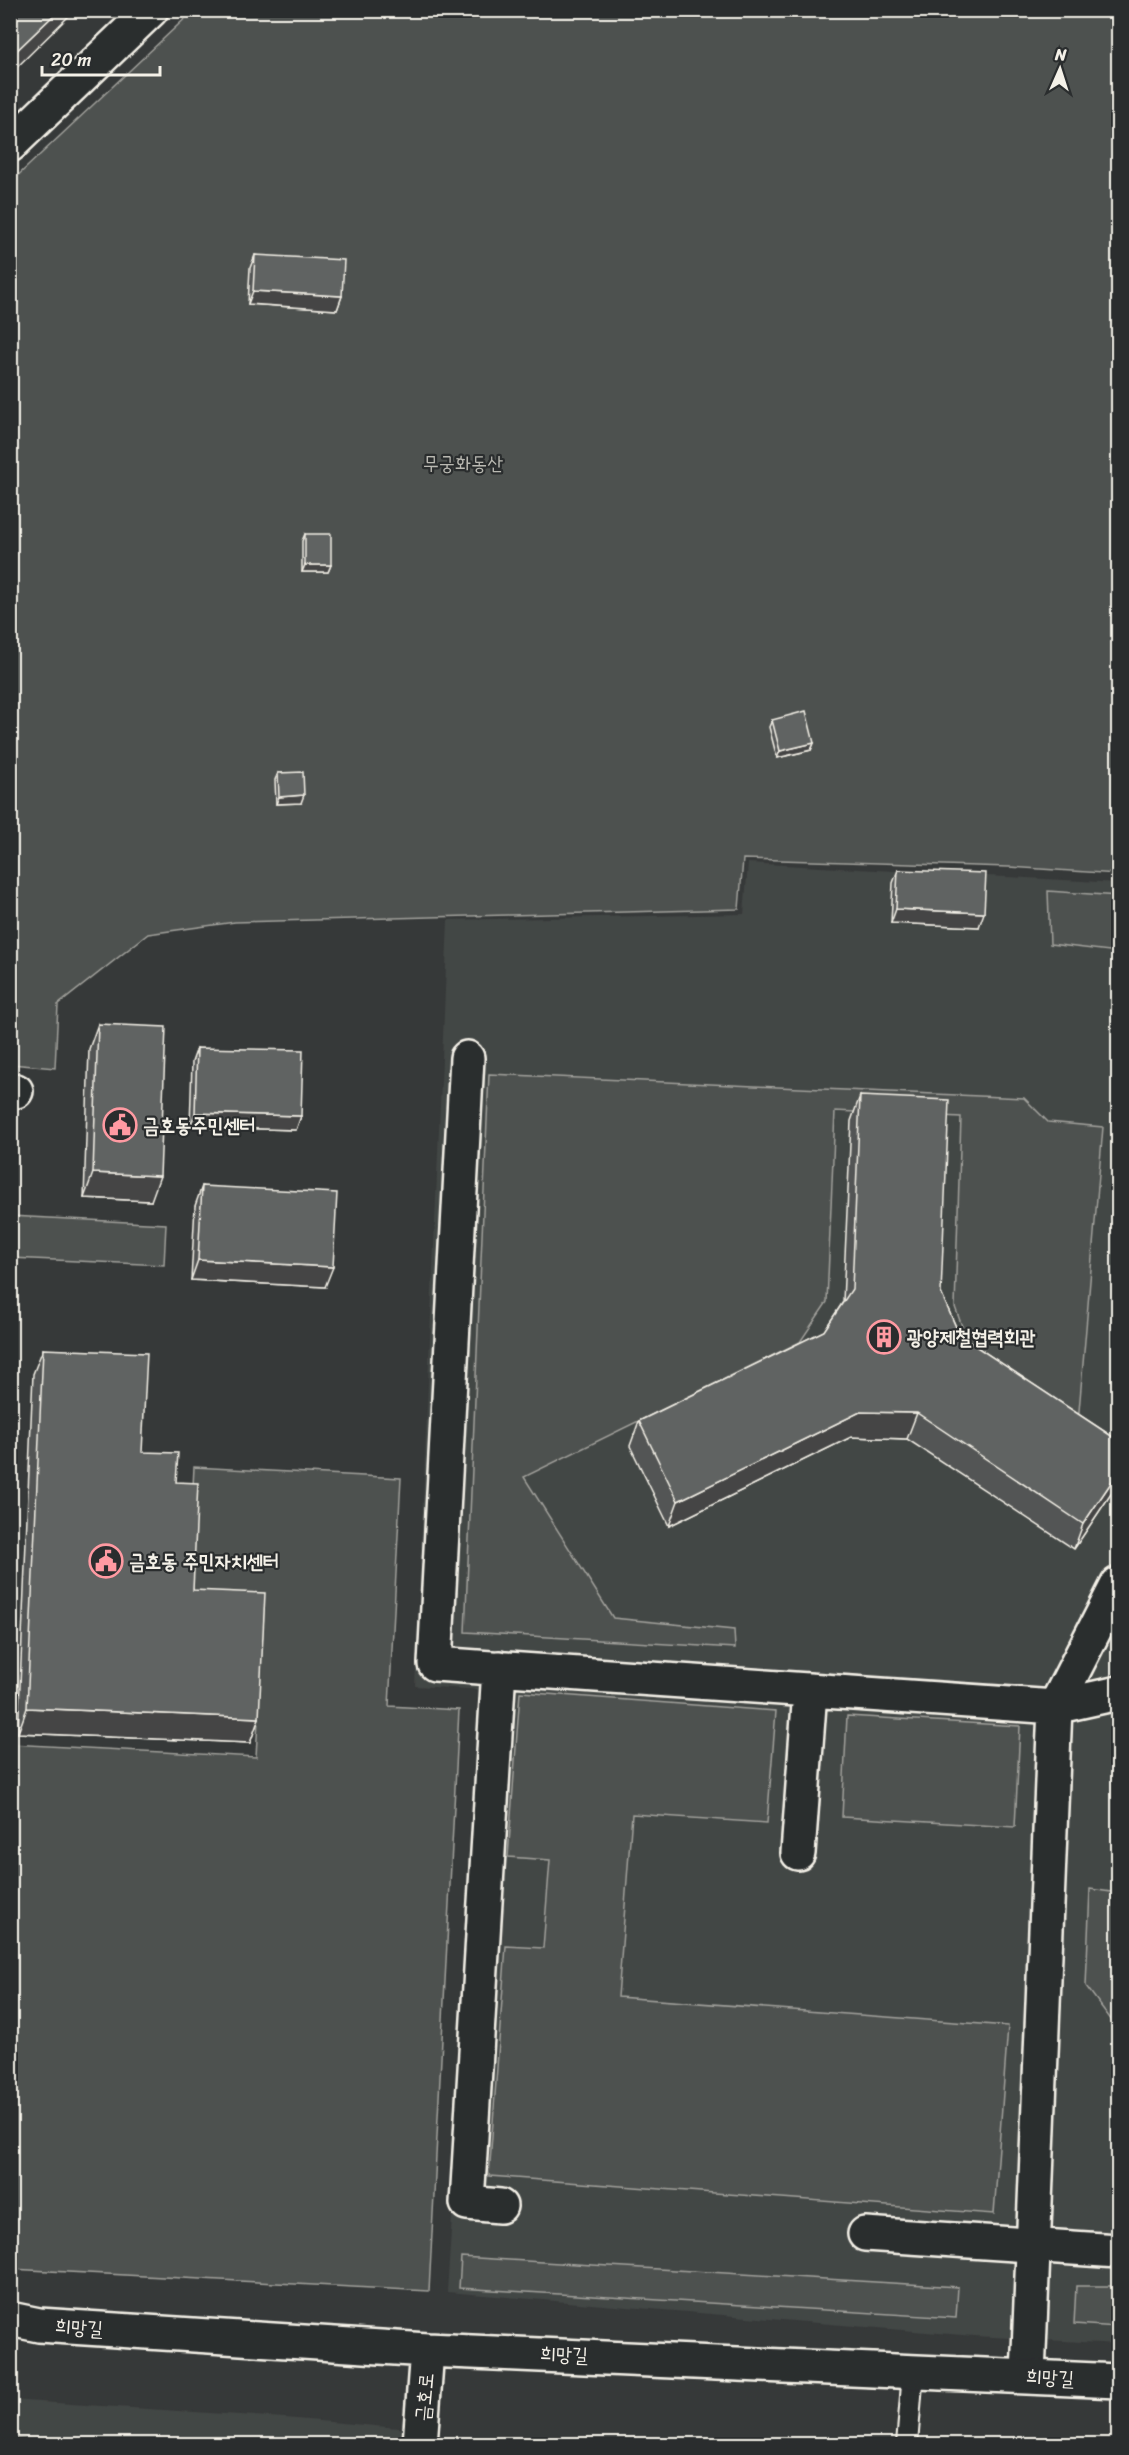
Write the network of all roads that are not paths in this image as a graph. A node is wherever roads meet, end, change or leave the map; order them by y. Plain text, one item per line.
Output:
1 (151, 10) edge
2 (10, 145) edge
3 (467, 1058) dead end
4 (1119, 1584) edge
5 (499, 1668) junction
6 (810, 1691) junction
7 (1119, 1693) edge
8 (1055, 1707) junction
9 (798, 1853) dead end
10 (500, 2206) dead end
11 (865, 2234) dead end
12 (1034, 2244) junction
13 (1119, 2251) edge
14 (10, 2319) edge
15 (428, 2350) junction
16 (912, 2372) junction
17 (1028, 2376) junction
18 (1119, 2380) edge
19 (420, 2445) edge
20 (907, 2445) edge

1 - 2 street
3 - 5 street
4 - 8 street
5 - 6 street
5 - 10 street
6 - 8 street
6 - 9 street
7 - 8 street
8 - 12 street
11 - 12 street
12 - 13 street
12 - 17 street
14 - 15 street, 희망길
15 - 16 street, 희망길
15 - 19 street, 금호로
16 - 17 street, 희망길
16 - 20 lane
17 - 18 street, 희망길

